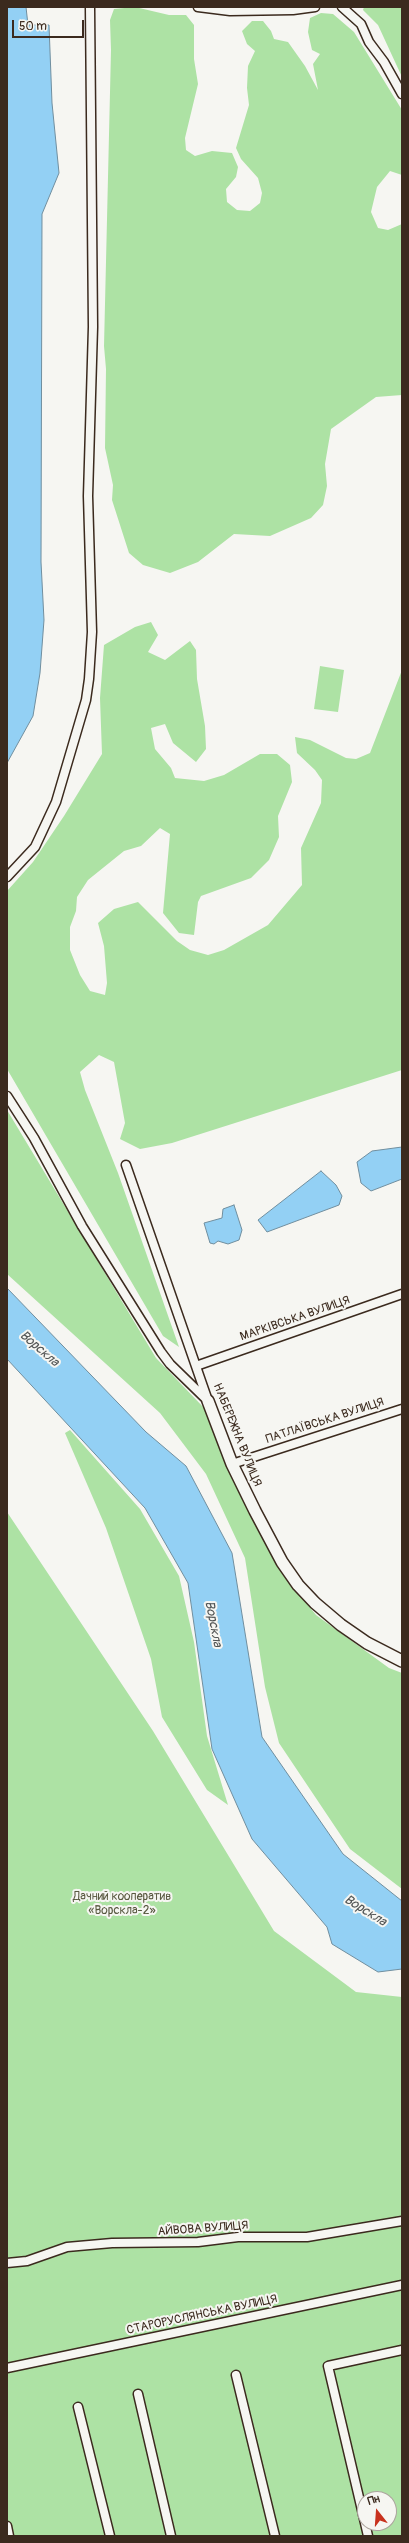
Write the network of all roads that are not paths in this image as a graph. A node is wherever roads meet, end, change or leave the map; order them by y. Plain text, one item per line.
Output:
1 (90, 7) edge
2 (198, 7) edge
3 (315, 7) edge
4 (342, 7) edge
5 (402, 94) edge
6 (7, 877) edge
7 (7, 1096) edge
8 (126, 1165) dead end
9 (402, 1294) edge
10 (196, 1366) junction
11 (208, 1401) junction
12 (402, 1409) edge
13 (232, 1464) junction
14 (402, 1661) edge
15 (402, 2221) edge
16 (7, 2263) edge
17 (402, 2285) edge
18 (402, 2350) edge
19 (7, 2368) edge
20 (236, 2375) dead end
21 (138, 2394) dead end
22 (78, 2407) dead end
23 (357, 2491) edge
24 (7, 2526) edge
25 (9, 2536) edge
26 (110, 2536) edge
27 (171, 2536) edge
28 (275, 2536) edge

1 - 6 street
2 - 3 street
4 - 5 street
7 - 11 street
8 - 10 street, НАБЕРЕЖНА ВУЛИЦЯ
9 - 10 street, МАРКІВСЬКА ВУЛИЦЯ
10 - 11 street, НАБЕРЕЖНА ВУЛИЦЯ
11 - 13 street, НАБЕРЕЖНА ВУЛИЦЯ
12 - 13 street, ПАТЛАЇВСЬКА ВУЛИЦЯ
13 - 14 street, НАБЕРЕЖНА ВУЛИЦЯ
15 - 16 street, АЙВОВА ВУЛИЦЯ
17 - 19 street, СТАРОРУСЛЯНСЬКА ВУЛИЦЯ
18 - 23 street
20 - 28 street
21 - 27 street
22 - 26 street
24 - 25 street

